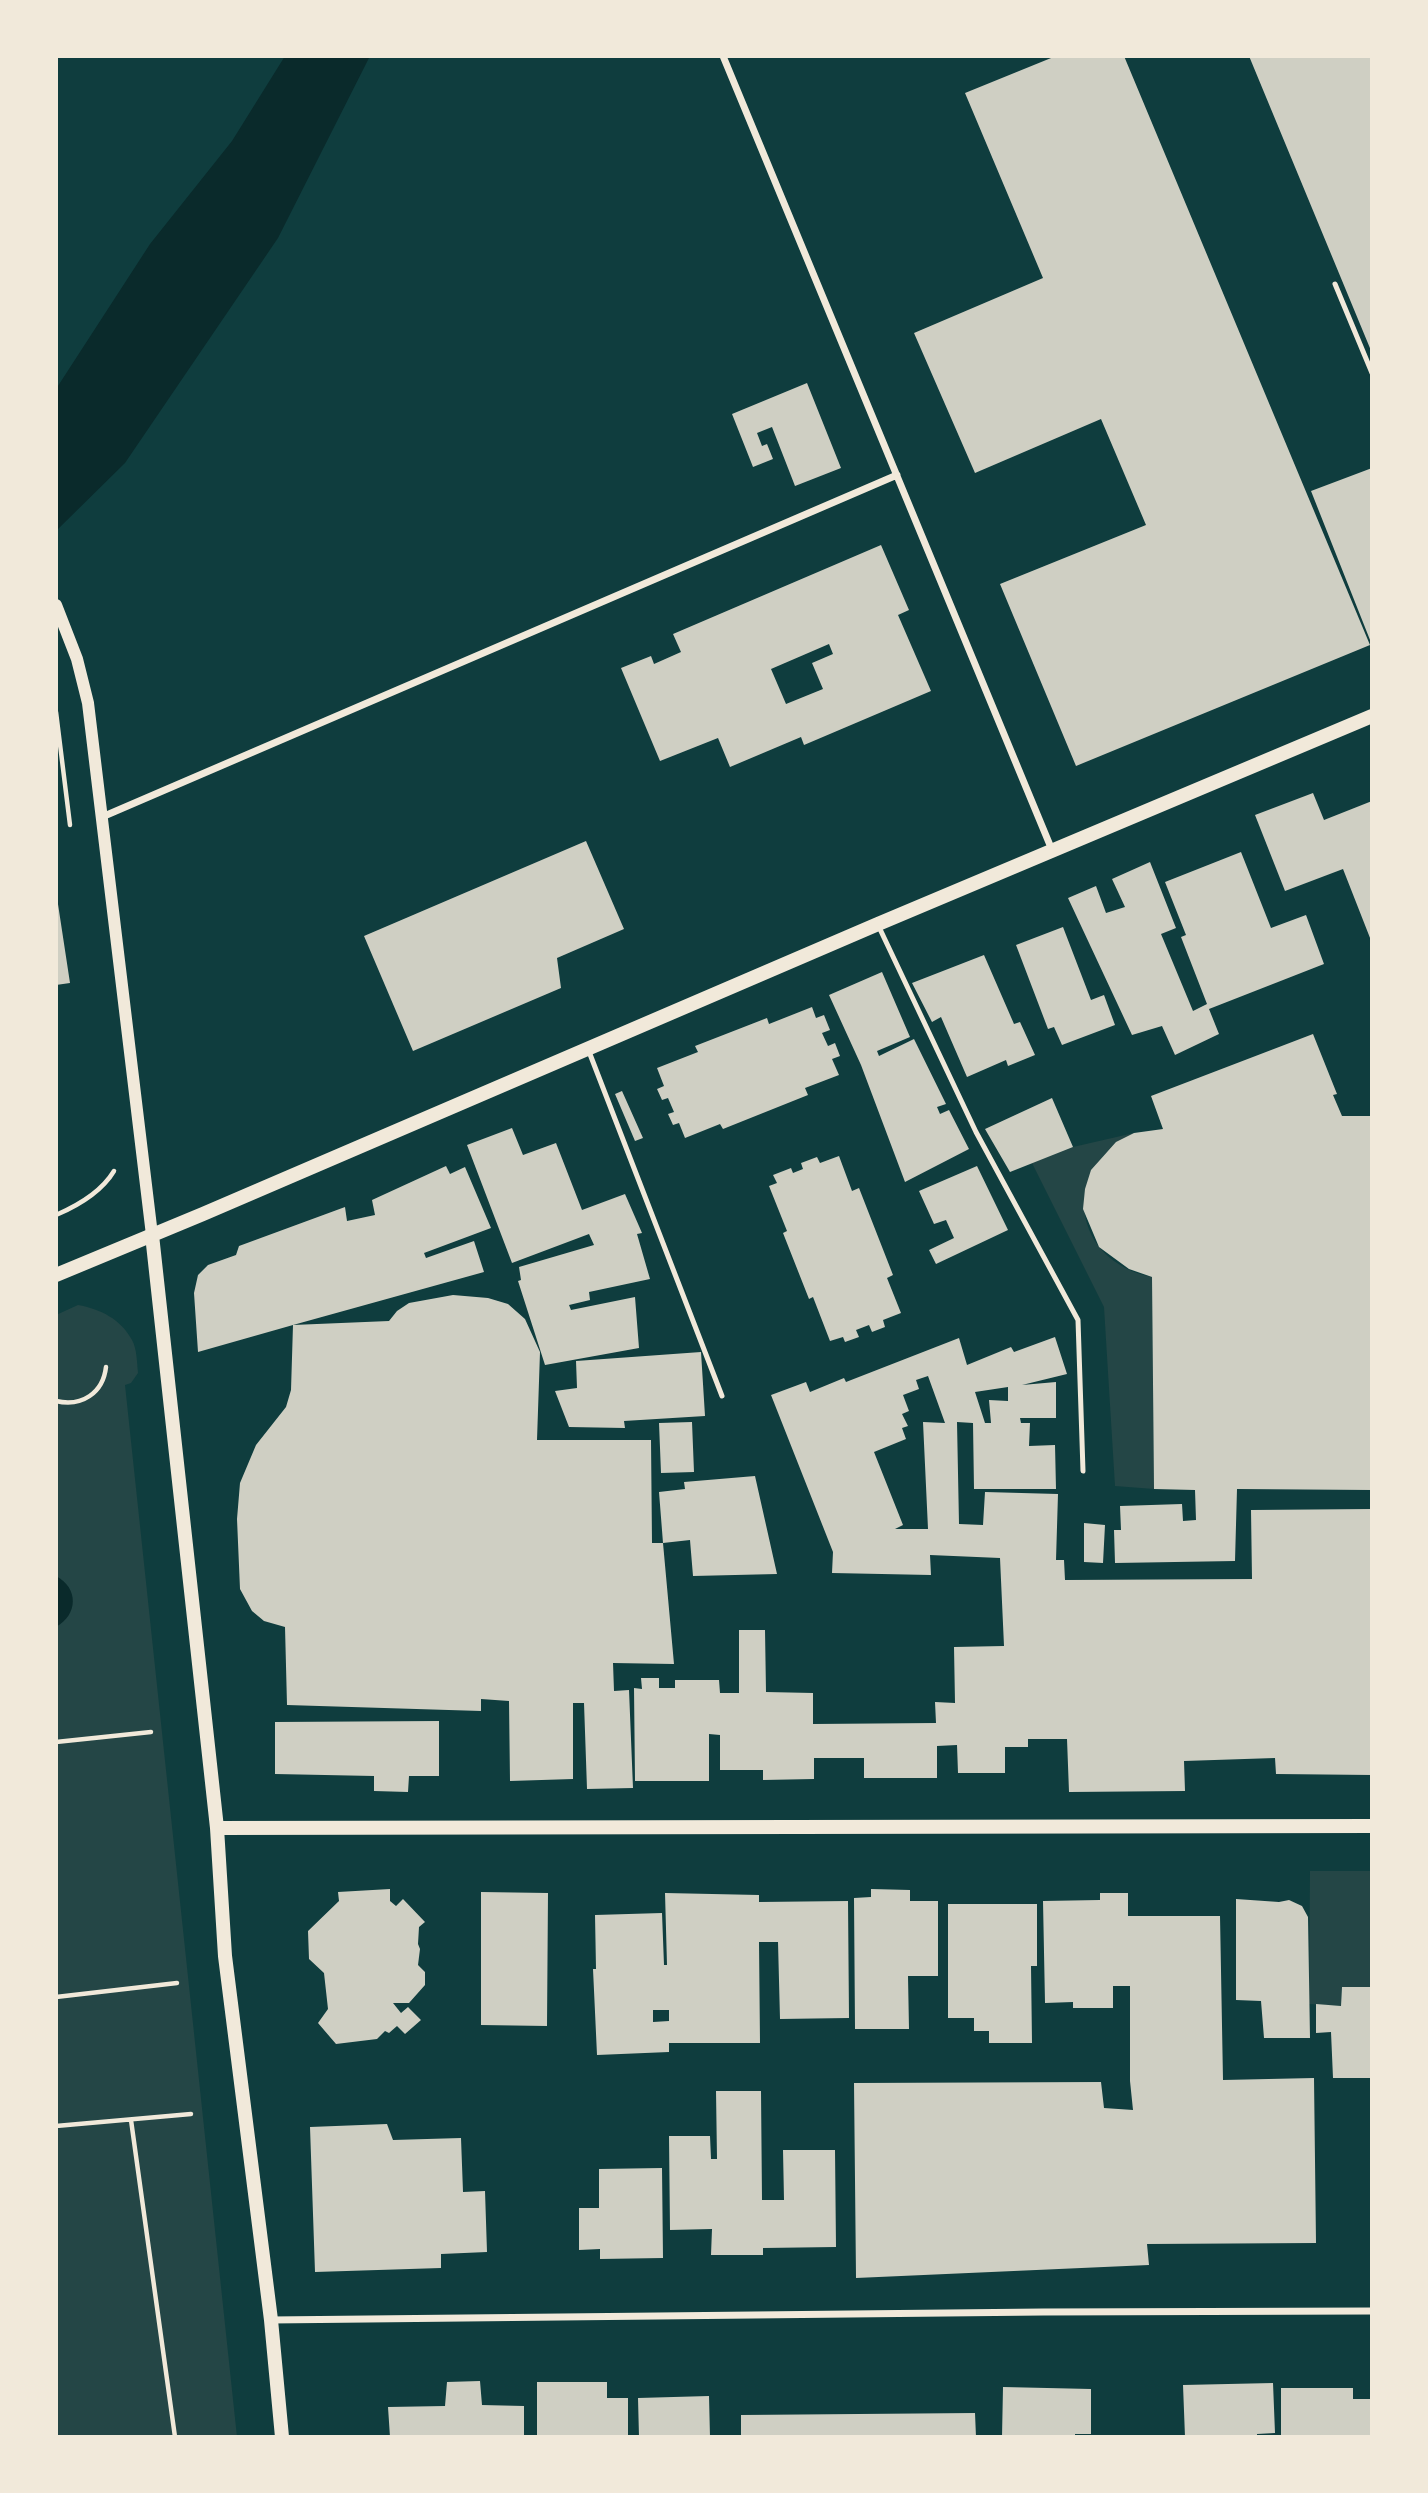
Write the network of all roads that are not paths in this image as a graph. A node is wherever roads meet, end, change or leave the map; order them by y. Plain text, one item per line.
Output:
1 (723, 56) edge
2 (1335, 284) dead end
3 (1372, 373) edge
4 (897, 475) junction
5 (56, 605) edge
6 (1372, 716) edge
7 (102, 817) junction
8 (1052, 850) junction
9 (878, 924) junction
10 (588, 1049) junction
11 (152, 1235) junction
12 (56, 1275) edge
13 (722, 1396) dead end
14 (1083, 1471) dead end
15 (1372, 1826) edge
16 (217, 1828) junction
17 (1372, 2311) edge
18 (271, 2320) junction
19 (282, 2437) edge

1 - 4 street
2 - 3 lane
4 - 7 street
4 - 8 street
5 - 7 street
6 - 8 main road
7 - 11 street
8 - 9 main road
9 - 10 main road
9 - 14 lane
10 - 11 main road
10 - 13 lane
11 - 12 main road
11 - 16 main road
15 - 16 main road
16 - 18 main road
17 - 18 street
18 - 19 main road

